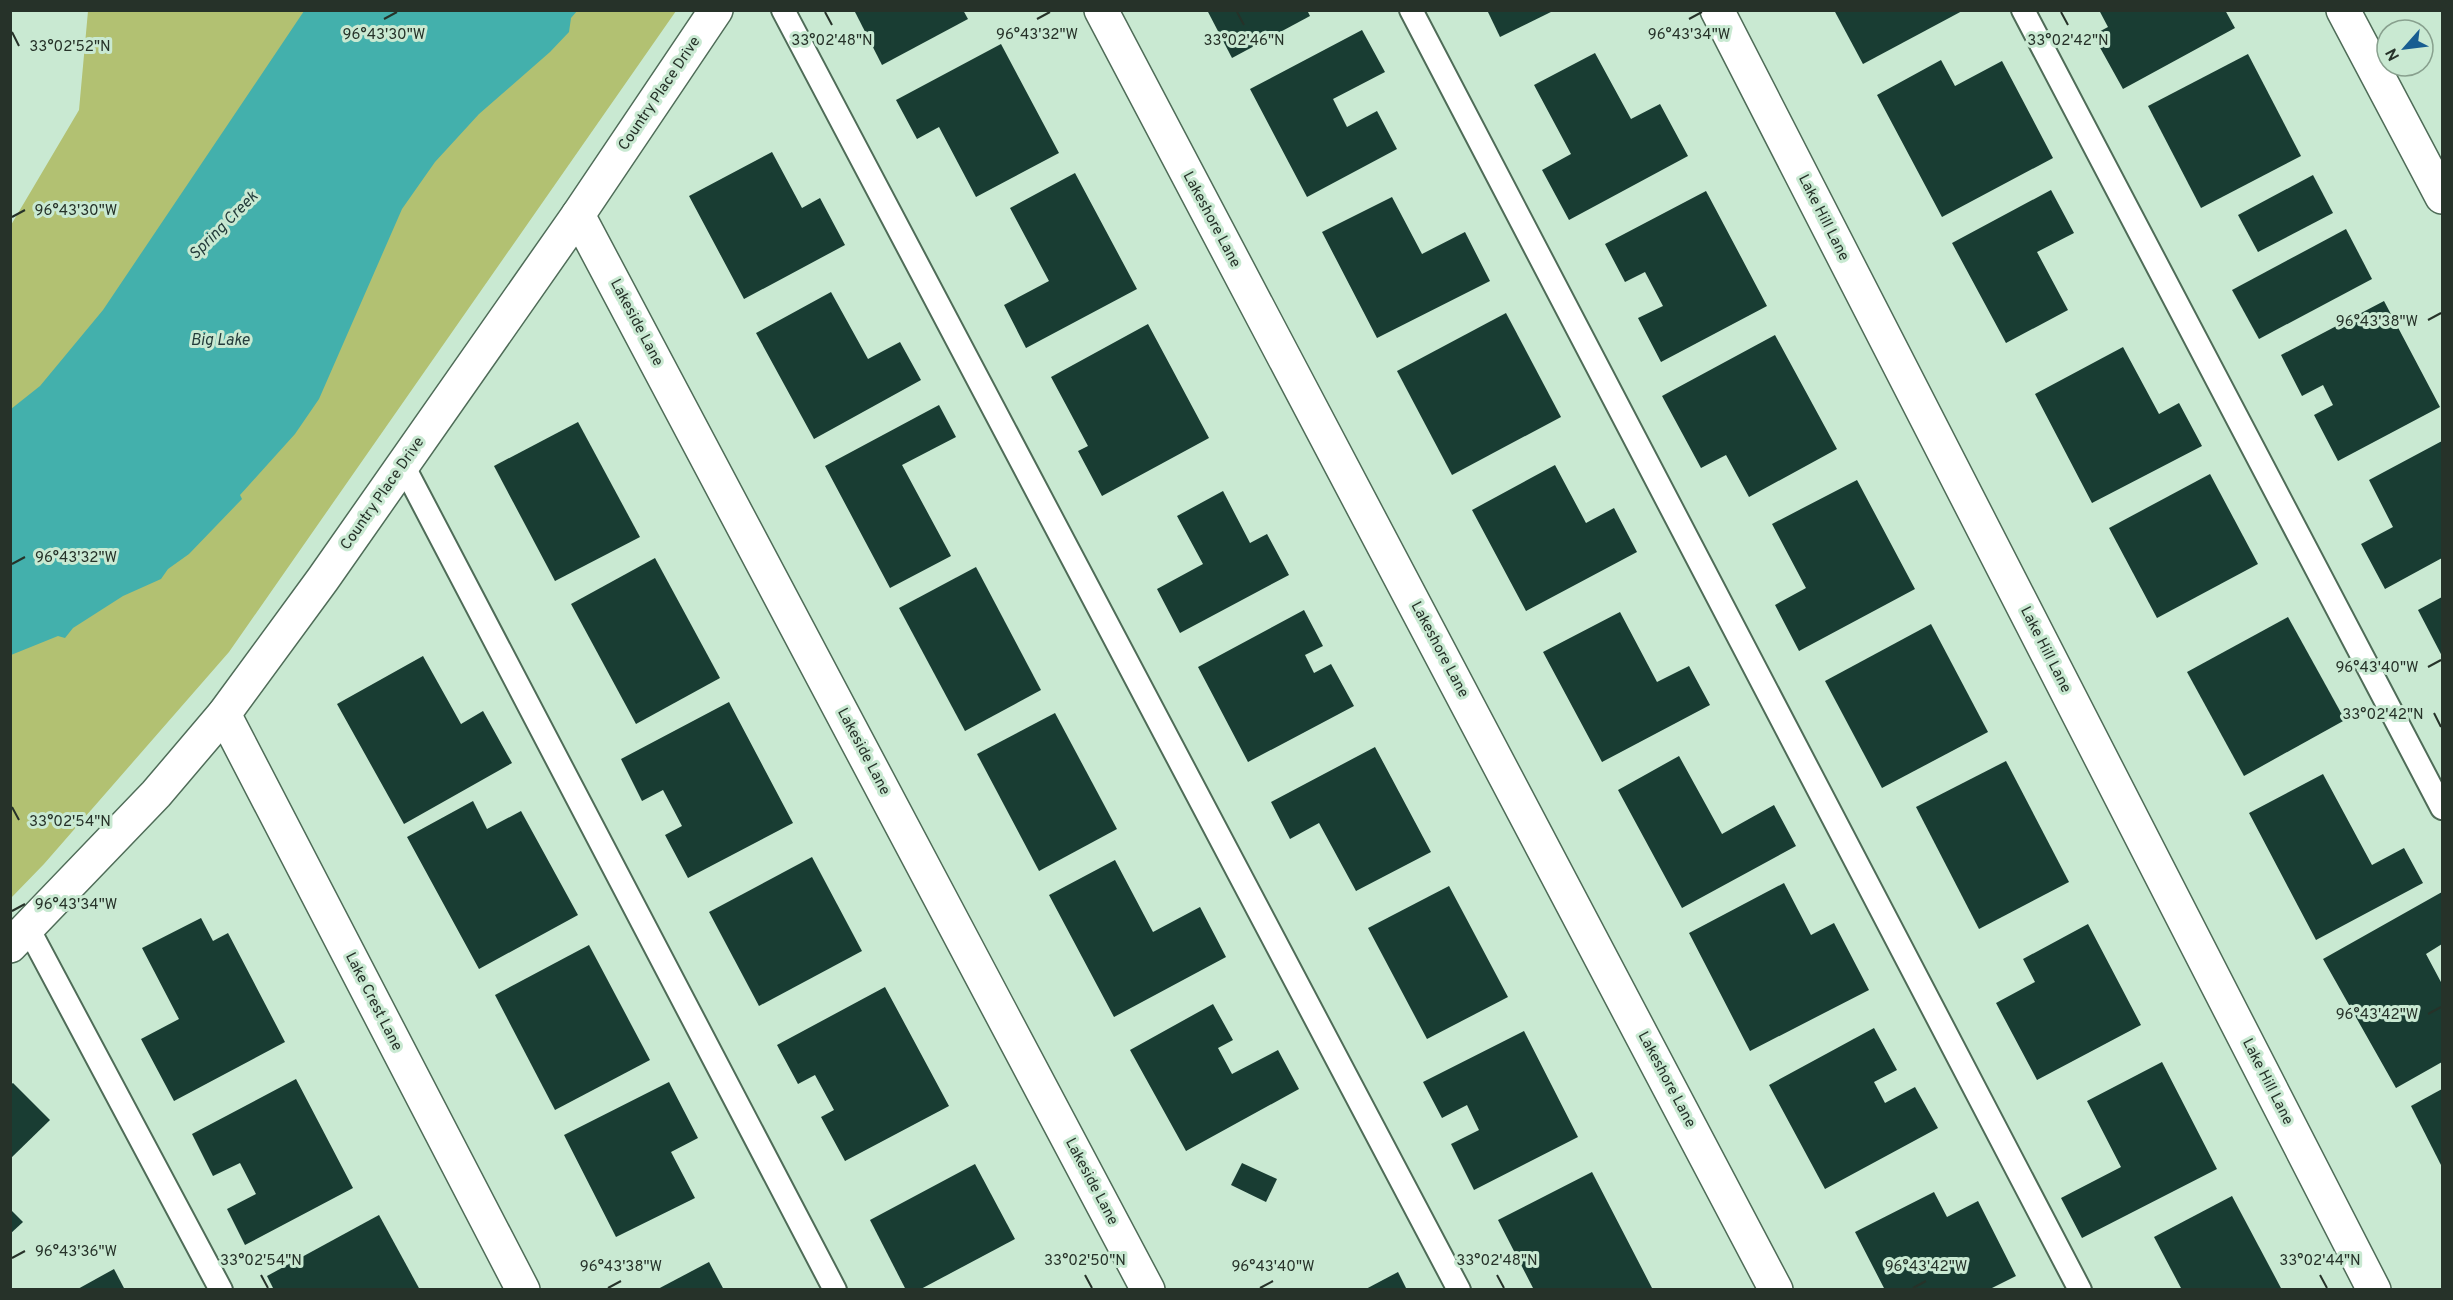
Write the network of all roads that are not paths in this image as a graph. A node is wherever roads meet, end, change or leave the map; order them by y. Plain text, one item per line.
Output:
1 (716, 10) edge
2 (783, 10) edge
3 (1101, 10) edge
4 (1411, 10) edge
5 (1717, 10) edge
6 (2023, 10) edge
7 (2343, 10) edge
8 (2442, 197) edge
9 (578, 215) junction
10 (403, 465) junction
11 (224, 714) junction
12 (2442, 808) edge
13 (20, 937) edge
14 (221, 1290) edge
15 (523, 1290) edge
16 (835, 1290) edge
17 (1148, 1290) edge
18 (1459, 1290) edge
19 (1776, 1290) edge
20 (2080, 1290) edge
21 (2374, 1290) edge

1 - 9 street, Country Place Drive
2 - 18 lane
3 - 19 street, Lakeshore Lane
4 - 20 lane
5 - 21 street, Lake Hill Lane
6 - 12 lane
7 - 8 street
9 - 10 street, Country Place Drive
9 - 17 street, Lakeside Lane
10 - 11 street, Country Place Drive
10 - 16 lane
11 - 13 street, Country Place Drive
11 - 15 street, Lake Crest Lane
13 - 14 lane

